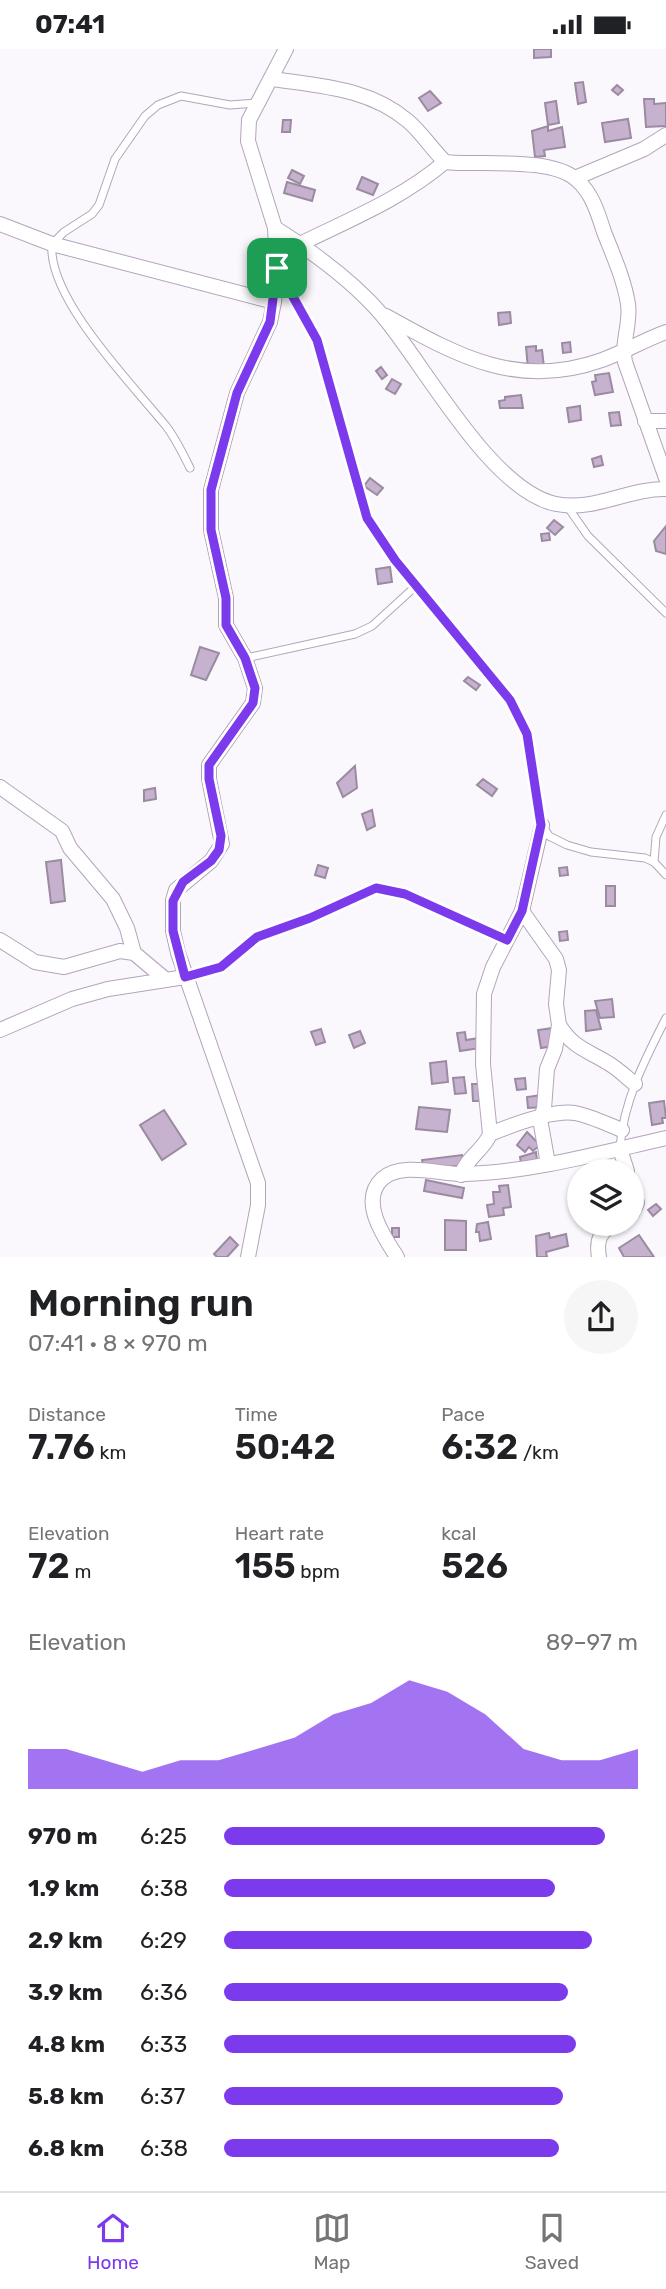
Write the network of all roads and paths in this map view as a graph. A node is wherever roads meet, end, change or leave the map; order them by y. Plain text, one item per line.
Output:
1 (286, 49) edge
2 (272, 79) junction
3 (257, 103) junction
4 (666, 135) edge
5 (445, 162) junction
6 (575, 178) junction
7 (0, 224) edge
8 (275, 228) junction
9 (52, 244) junction
10 (300, 244) junction
11 (277, 268) junction
12 (274, 302) junction
13 (382, 314) junction
14 (666, 332) edge
15 (622, 351) junction
16 (645, 421) junction
17 (666, 421) edge
18 (190, 468) dead end
19 (666, 478) edge
20 (666, 489) edge
21 (567, 505) junction
22 (417, 585) junction
23 (666, 613) edge
24 (245, 658) junction
25 (0, 787) edge
26 (666, 815) edge
27 (541, 825) junction
28 (654, 862) junction
29 (666, 875) edge
30 (522, 911) junction
31 (0, 940) edge
32 (507, 940) junction
33 (134, 953) junction
34 (185, 977) junction
35 (165, 979) junction
36 (666, 1018) edge
37 (559, 1025) junction
38 (0, 1030) edge
39 (635, 1084) junction
40 (540, 1119) junction
41 (622, 1129) junction
42 (490, 1134) junction
43 (666, 1137) edge
44 (620, 1149) junction
45 (623, 1159) edge
46 (548, 1164) junction
47 (461, 1175) junction
48 (600, 1236) edge
49 (248, 1257) edge
50 (397, 1257) edge
51 (599, 1257) edge

1 - 2 street
2 - 3 street
2 - 5 street
3 - 8 street
3 - 9 lane
4 - 6 street
5 - 6 street
5 - 10 street
6 - 15 street
7 - 9 street
8 - 10 street
8 - 11 street
9 - 12 street
9 - 18 lane
10 - 13 street
11 - 12 street
11 - 22 lane
12 - 24 street
13 - 15 street
13 - 21 street
14 - 15 street
15 - 16 street
16 - 17 street
16 - 19 street
20 - 21 street
21 - 23 lane
22 - 24 lane
22 - 27 lane
24 - 34 street
25 - 33 street
26 - 28 lane
27 - 28 lane
27 - 30 street
28 - 29 lane
30 - 32 street
30 - 37 street
31 - 33 street
32 - 34 lane
32 - 42 street
33 - 35 street
34 - 35 street
34 - 49 street
35 - 38 street
36 - 39 lane
37 - 39 street
37 - 40 street
39 - 41 lane
40 - 41 street
40 - 42 street
40 - 46 street
41 - 44 lane
42 - 47 street
43 - 44 street
44 - 45 street
44 - 46 street
46 - 47 street
47 - 50 street
48 - 51 street

